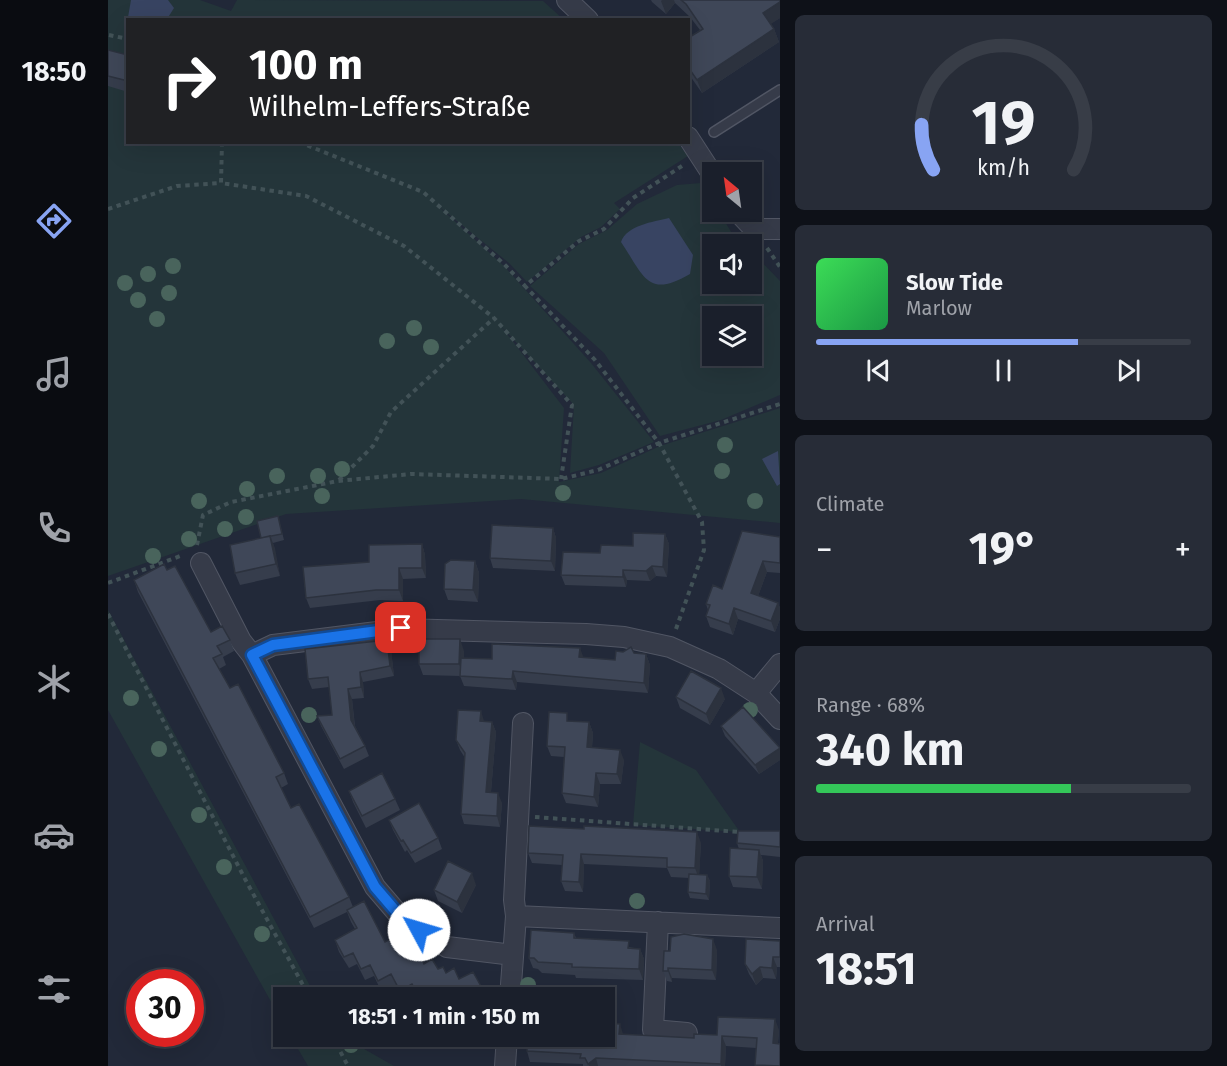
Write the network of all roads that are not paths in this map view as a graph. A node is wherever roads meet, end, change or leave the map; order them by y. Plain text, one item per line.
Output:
1 (567, 0) edge
2 (586, 18) edge
3 (780, 90) edge
4 (714, 132) dead end
5 (690, 140) edge
6 (704, 162) edge
7 (745, 222) edge
8 (780, 229) edge
9 (194, 556) road end
10 (252, 655) junction
11 (780, 664) edge
12 (756, 693) junction
13 (780, 719) edge
14 (523, 723) dead end
15 (516, 916) junction
16 (658, 922) junction
17 (780, 928) edge
18 (513, 955) junction
19 (511, 987) edge
20 (687, 1033) dead end
21 (506, 1047) edge
22 (505, 1066) edge

1 - 2 street
3 - 4 lane
5 - 6 street
7 - 8 street
9 - 10 street
10 - 12 street
10 - 18 street
11 - 12 street
12 - 13 street
14 - 15 street
15 - 16 street
15 - 18 street
16 - 17 street
16 - 20 street
18 - 19 street
21 - 22 street

